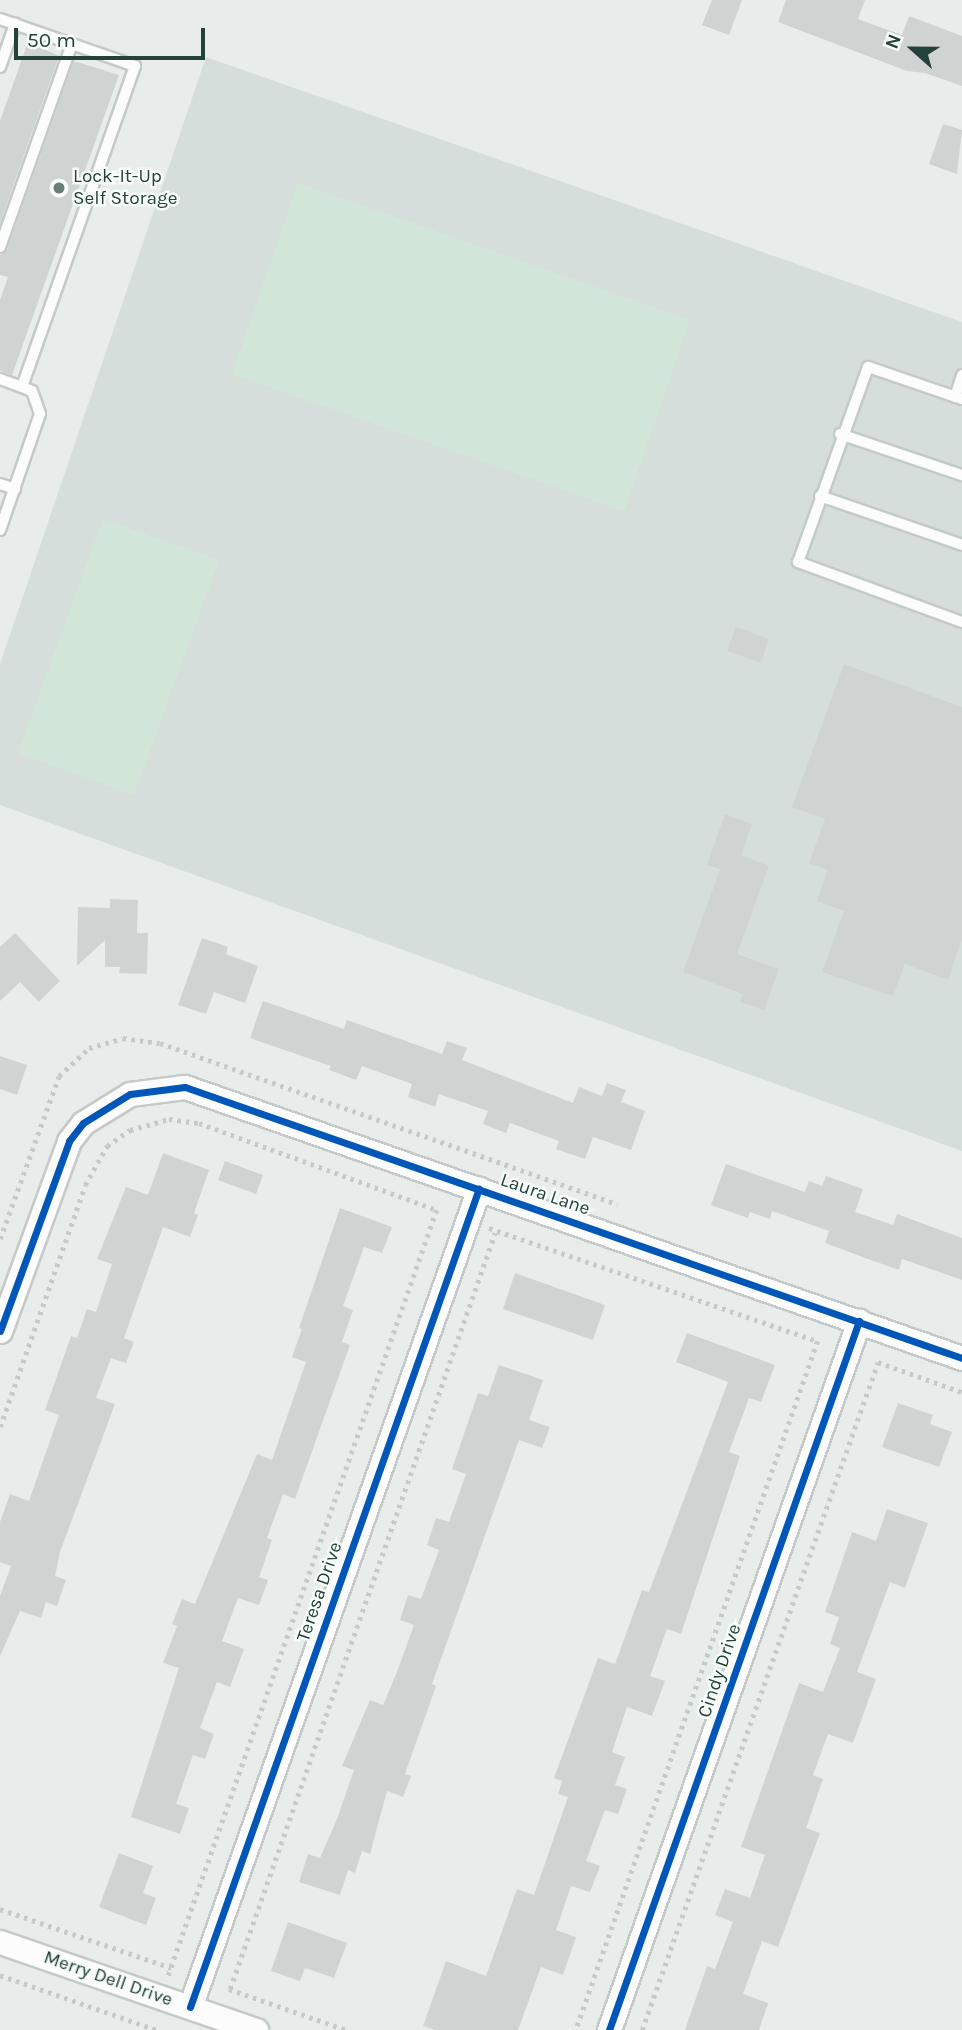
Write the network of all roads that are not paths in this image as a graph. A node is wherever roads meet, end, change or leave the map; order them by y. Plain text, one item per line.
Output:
1 (0, 19) edge
2 (15, 24) junction
3 (72, 44) junction
4 (0, 67) edge
5 (0, 247) edge
6 (962, 375) edge
7 (0, 379) edge
8 (22, 387) junction
9 (958, 398) edge
10 (840, 434) junction
11 (962, 475) edge
12 (0, 484) edge
13 (15, 489) junction
14 (820, 495) junction
15 (0, 530) edge
16 (962, 545) edge
17 (962, 622) edge
18 (479, 1188) junction
19 (859, 1321) junction
20 (0, 1331) edge
21 (962, 1358) edge
22 (0, 1942) edge
23 (190, 2007) junction
24 (256, 2030) edge
25 (609, 2030) edge

1 - 2 lane
2 - 3 lane
2 - 4 lane
3 - 5 lane
3 - 8 lane
6 - 9 lane
7 - 8 lane
8 - 13 lane
9 - 10 lane
10 - 11 lane
10 - 14 lane
12 - 13 lane
13 - 15 lane
14 - 16 lane
14 - 17 lane
18 - 19 street, Laura Lane
18 - 20 street, Laura Lane
18 - 23 street, Teresa Drive
19 - 21 street, Laura Lane
19 - 25 street, Cindy Drive
22 - 23 street, Merry Dell Drive
23 - 24 street, Merry Dell Drive

